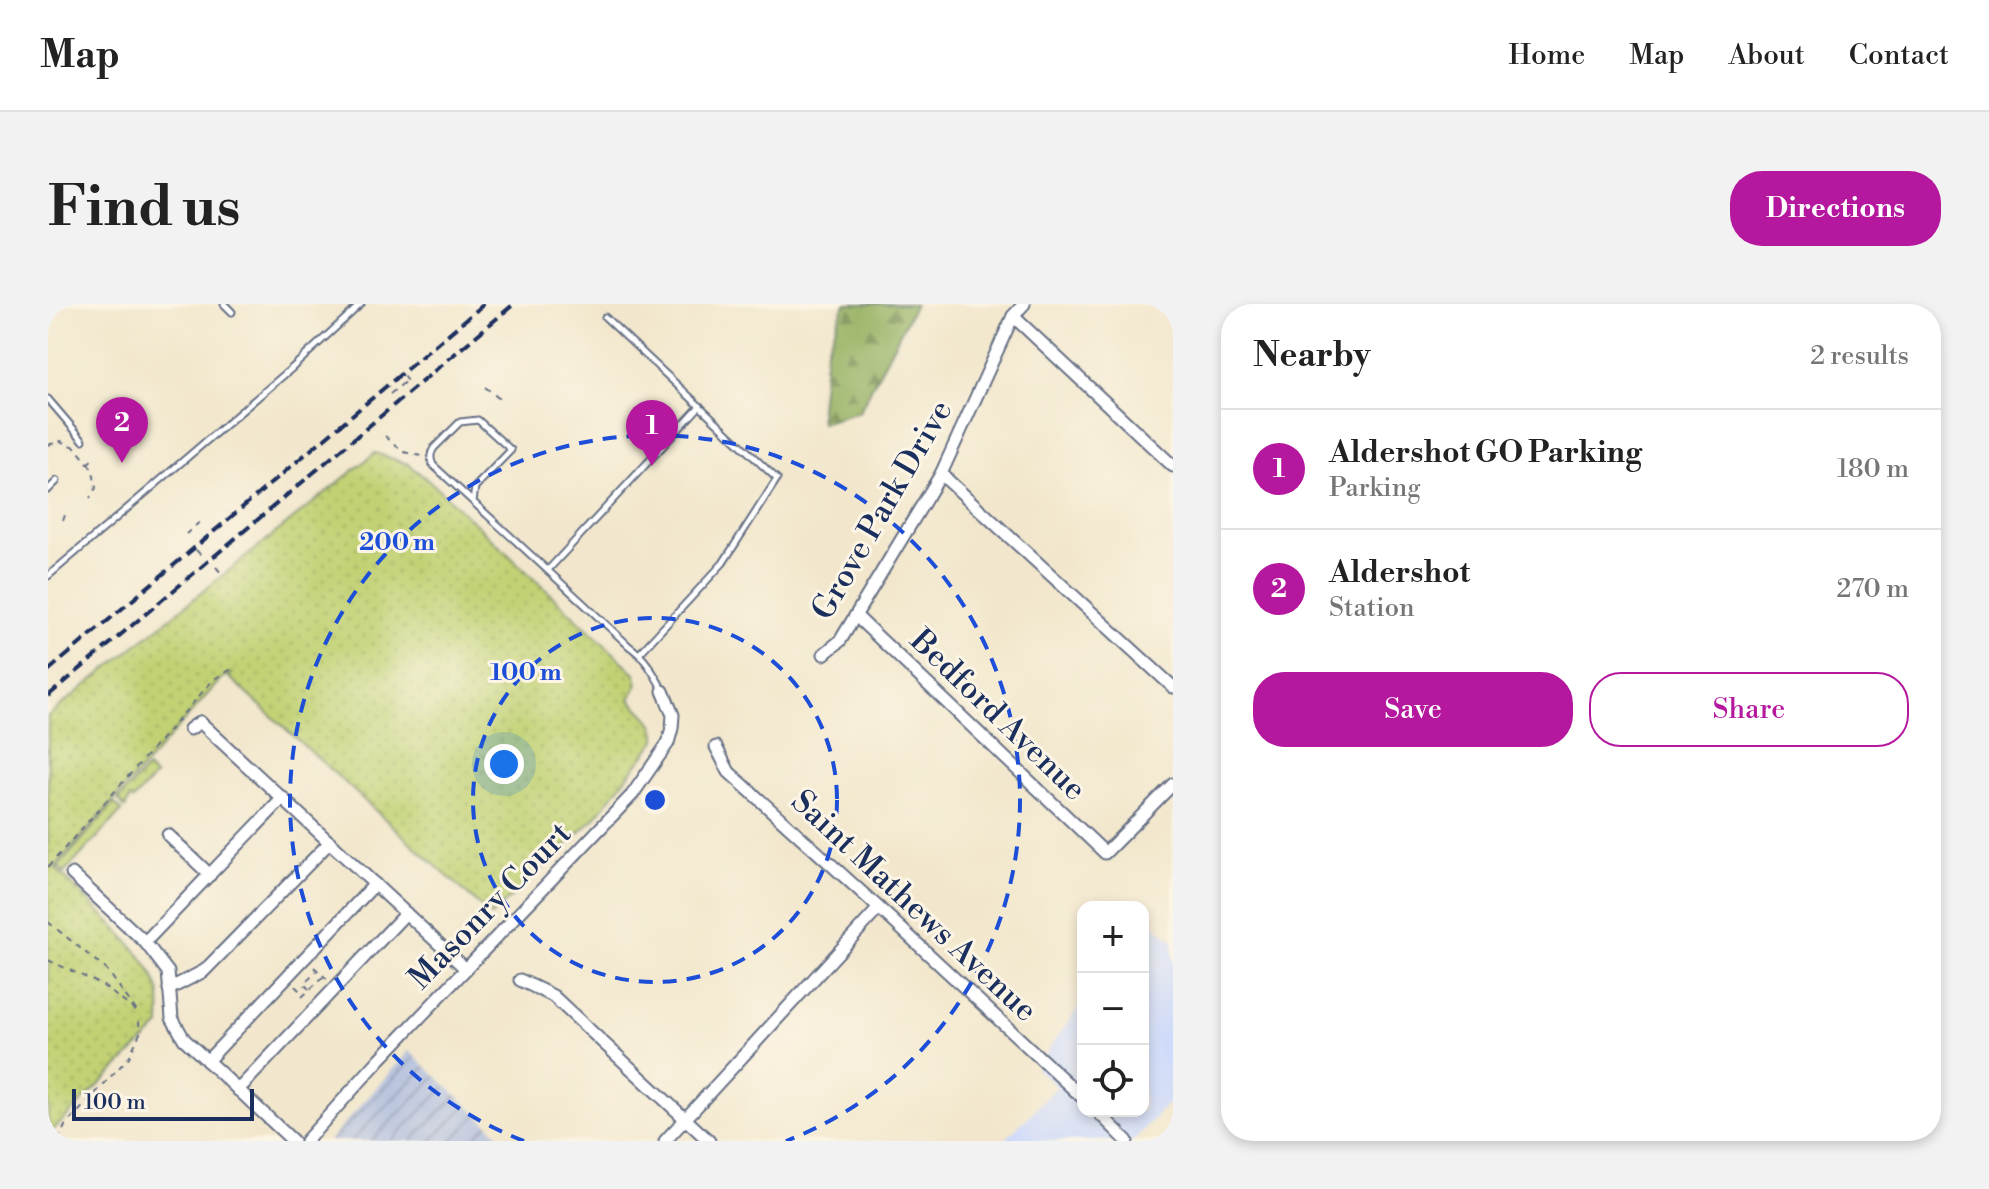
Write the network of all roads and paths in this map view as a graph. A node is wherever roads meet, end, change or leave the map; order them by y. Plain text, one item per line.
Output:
1 (224, 304) edge
2 (361, 304) edge
3 (1024, 304) edge
4 (232, 312) dead end
5 (1013, 316) junction
6 (605, 317) dead end
7 (403, 376) dead end
8 (406, 381) junction
9 (410, 385) dead end
10 (485, 387) dead end
11 (390, 394) dead end
12 (48, 399) edge
13 (502, 401) dead end
14 (700, 406) junction
15 (133, 427) dead end
16 (121, 436) dead end
17 (385, 436) dead end
18 (83, 440) dead end
19 (48, 445) edge
20 (421, 456) dead end
21 (96, 457) dead end
22 (88, 463) junction
23 (1173, 466) edge
24 (941, 474) junction
25 (57, 481) dead end
26 (48, 490) edge
27 (90, 498) dead end
28 (473, 502) junction
29 (66, 512) dead end
30 (202, 520) dead end
31 (63, 521) dead end
32 (186, 534) dead end
33 (196, 550) dead end
34 (204, 558) dead end
35 (216, 567) dead end
36 (548, 570) junction
37 (223, 575) dead end
38 (48, 576) edge
39 (856, 616) junction
40 (640, 653) junction
41 (824, 654) dead end
42 (234, 668) dead end
43 (1173, 687) edge
44 (663, 691) joint
45 (190, 729) dead end
46 (716, 747) dead end
47 (1173, 784) edge
48 (283, 798) junction
49 (168, 835) dead end
50 (330, 842) junction
51 (48, 867) edge
52 (72, 874) dead end
53 (210, 875) junction
54 (375, 884) junction
55 (879, 908) junction
56 (406, 913) junction
57 (48, 922) edge
58 (145, 942) junction
59 (305, 958) junction
60 (48, 960) edge
61 (466, 969) junction
62 (318, 971) junction
63 (324, 976) junction
64 (520, 980) dead end
65 (335, 988) junction
66 (169, 989) junction
67 (310, 989) junction
68 (302, 997) dead end
69 (138, 1013) junction
70 (207, 1061) junction
71 (238, 1090) junction
72 (1077, 1092) edge
73 (1103, 1117) edge
74 (685, 1118) junction
75 (48, 1140) edge
76 (56, 1141) edge
77 (293, 1141) edge
78 (306, 1141) edge
79 (665, 1141) edge
80 (709, 1141) edge
81 (1127, 1141) edge

1 - 4 lane
2 - 38 lane
3 - 5 street, Grove Park Drive
5 - 23 street
5 - 24 street, Grove Park Drive
6 - 14 lane
7 - 8 path
8 - 9 path
8 - 11 path
10 - 13 path
12 - 18 lane
14 - 36 lane
14 - 40 lane
15 - 16 path
17 - 20 path
19 - 22 path
21 - 22 path
22 - 27 path
24 - 39 street, Grove Park Drive
24 - 43 street
25 - 26 lane
28 - 28 lane
28 - 36 lane
29 - 31 path
30 - 32 path
33 - 34 path
35 - 37 path
36 - 40 lane
39 - 41 street, Grove Park Drive
39 - 47 street, Bedford Avenue
40 - 44 lane
42 - 51 path
44 - 61 street, Masonry Court
45 - 48 street
46 - 55 street, Saint Mathews Avenue
48 - 50 street
48 - 53 street
49 - 53 street
50 - 54 street
50 - 66 street
52 - 58 street
53 - 58 street
54 - 56 street
54 - 59 street
55 - 72 street, Saint Mathews Avenue
55 - 74 street
56 - 61 street
56 - 65 street
57 - 69 path
58 - 66 street
59 - 62 path
59 - 70 street
60 - 69 path
61 - 78 street, Masonry Court
62 - 63 path
62 - 67 path
63 - 65 path
63 - 67 path
64 - 74 street
65 - 71 street
66 - 70 street
67 - 68 path
69 - 76 path
70 - 71 street
71 - 77 street
73 - 81 street
74 - 79 street
74 - 80 street
75 - 76 path

